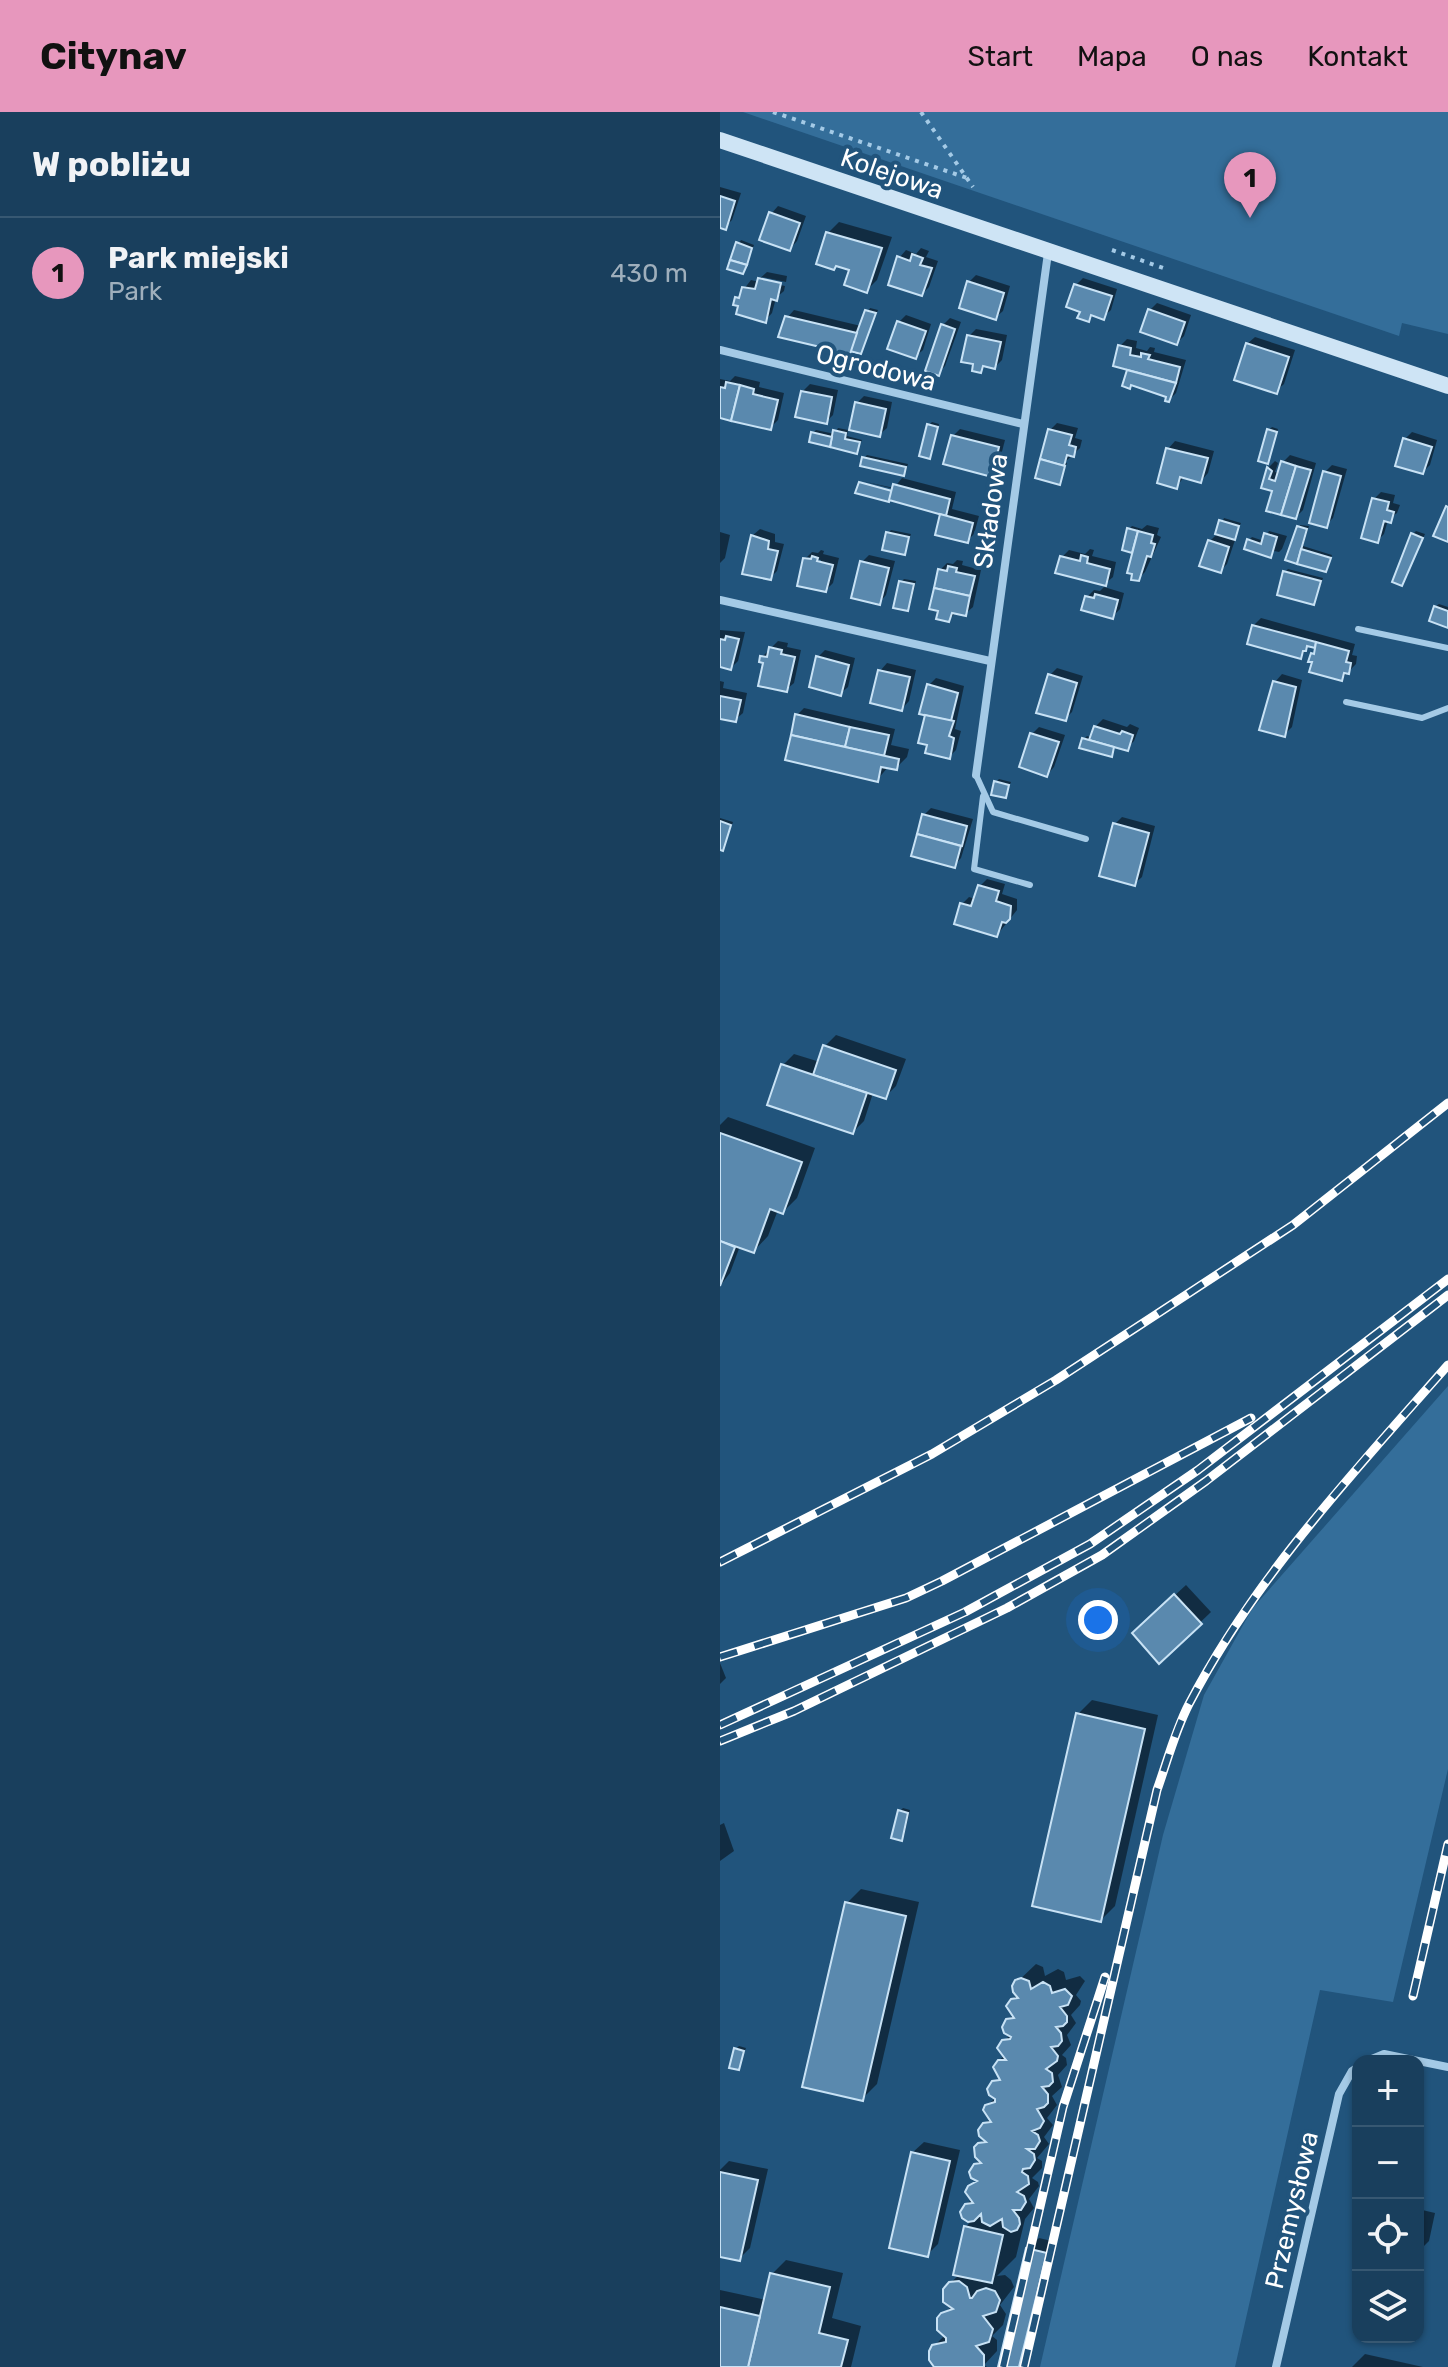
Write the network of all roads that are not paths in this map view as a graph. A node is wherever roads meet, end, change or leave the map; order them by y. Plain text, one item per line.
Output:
1 (720, 140) edge
2 (1048, 253) junction
3 (720, 350) edge
4 (1448, 386) edge
5 (1023, 424) junction
6 (720, 600) edge
7 (1358, 629) dead end
8 (1448, 648) edge
9 (990, 661) junction
10 (1346, 702) dead end
11 (1448, 708) edge
12 (976, 775) joint
13 (983, 796) junction
14 (1086, 839) dead end
15 (1030, 885) dead end
16 (1424, 2062) edge
17 (1448, 2067) edge
18 (1352, 2071) edge
19 (1276, 2367) edge

1 - 2 street, Kolejowa
2 - 4 street, Kolejowa
2 - 5 street, Składowa
3 - 5 street, Ogrodowa
5 - 9 street, Składowa
6 - 9 street
7 - 8 lane
9 - 12 street, Składowa
10 - 11 lane
12 - 13 lane
13 - 14 lane
13 - 15 lane
16 - 17 street
18 - 19 street, Przemysłowa

